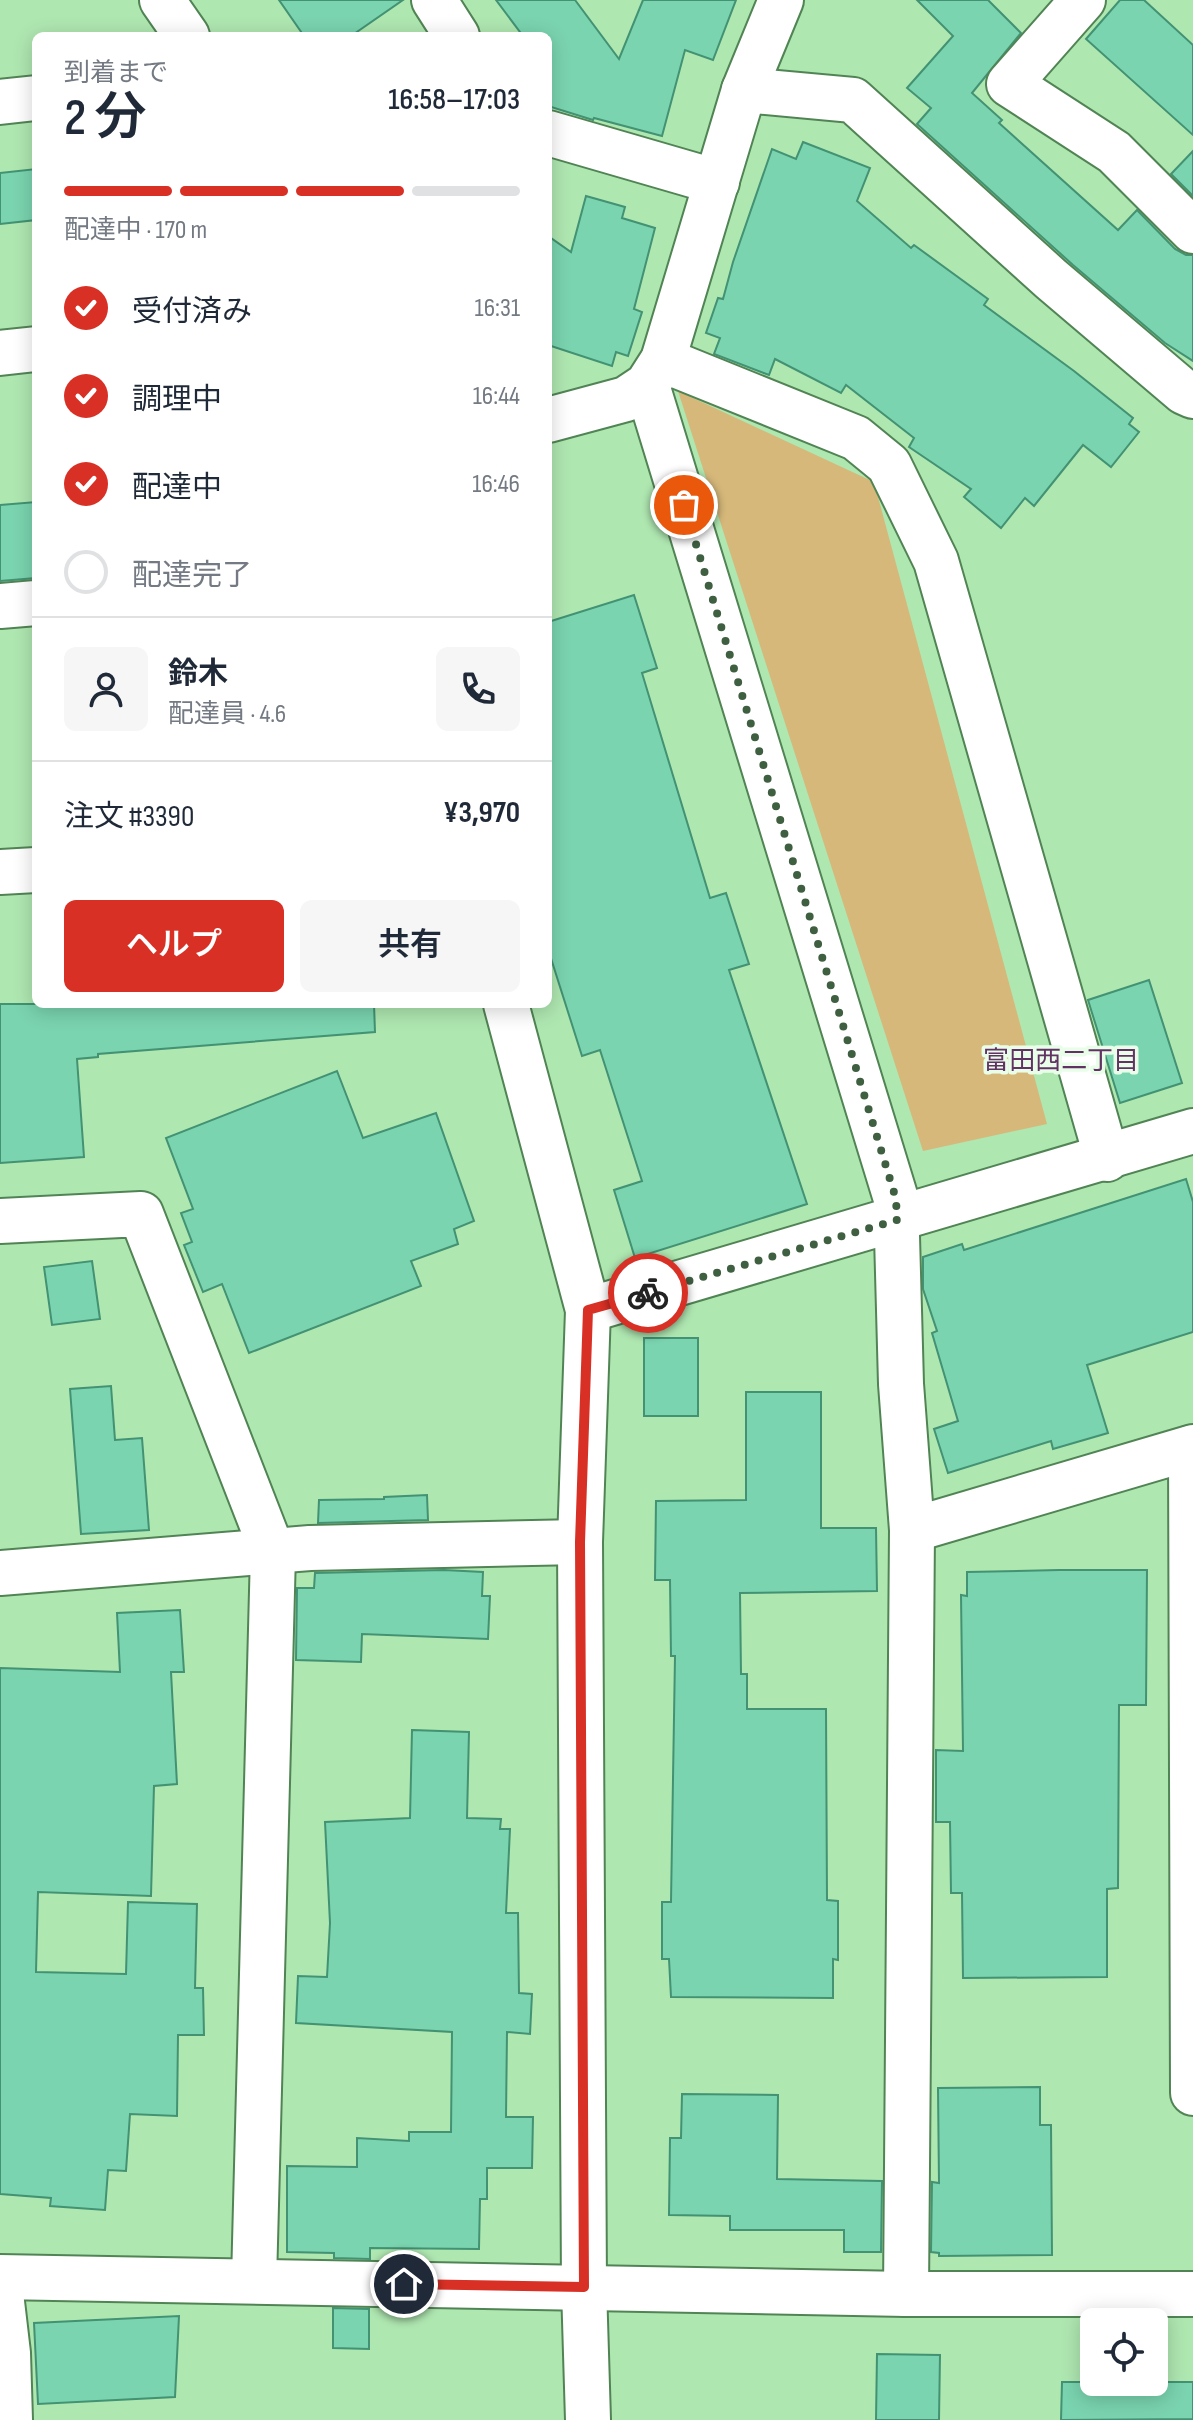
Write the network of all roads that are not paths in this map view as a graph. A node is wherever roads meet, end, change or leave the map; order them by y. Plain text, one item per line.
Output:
1 (162, 0) edge
2 (434, 0) edge
3 (781, 0) edge
4 (1083, 0) edge
5 (184, 32) edge
6 (454, 32) edge
7 (744, 90) junction
8 (32, 98) edge
9 (0, 102) edge
10 (552, 134) edge
11 (717, 182) junction
12 (1193, 231) edge
13 (32, 349) edge
14 (0, 353) edge
15 (655, 373) junction
16 (1193, 396) edge
17 (552, 419) edge
18 (32, 603) edge
19 (0, 606) edge
20 (32, 870) edge
21 (0, 872) edge
22 (507, 1008) edge
23 (1193, 1131) edge
24 (1107, 1159) junction
25 (897, 1220) junction
26 (0, 1221) edge
27 (588, 1310) junction
28 (1192, 1448) edge
29 (912, 1530) junction
30 (580, 1542) junction
31 (273, 1553) junction
32 (0, 1573) edge
33 (1193, 2093) edge
34 (0, 2277) edge
35 (254, 2281) junction
36 (0, 2285) edge
37 (584, 2287) junction
38 (906, 2294) junction
39 (1193, 2294) edge
40 (10, 2420) edge
41 (588, 2420) edge

1 - 5 street
2 - 6 street
3 - 7 street
4 - 12 street
7 - 11 street
7 - 16 street
8 - 9 street
10 - 11 street
11 - 15 street
13 - 14 street
15 - 17 street
15 - 24 street
15 - 25 street
18 - 19 street
20 - 21 street
22 - 27 street
23 - 24 street
24 - 25 street
25 - 27 street
25 - 29 street
26 - 31 street
27 - 30 street
28 - 29 street
28 - 33 street
29 - 38 street
30 - 31 street
30 - 37 street
31 - 32 street
31 - 35 street
34 - 35 street
35 - 37 street
36 - 40 street
37 - 38 street
37 - 41 street
38 - 39 street

